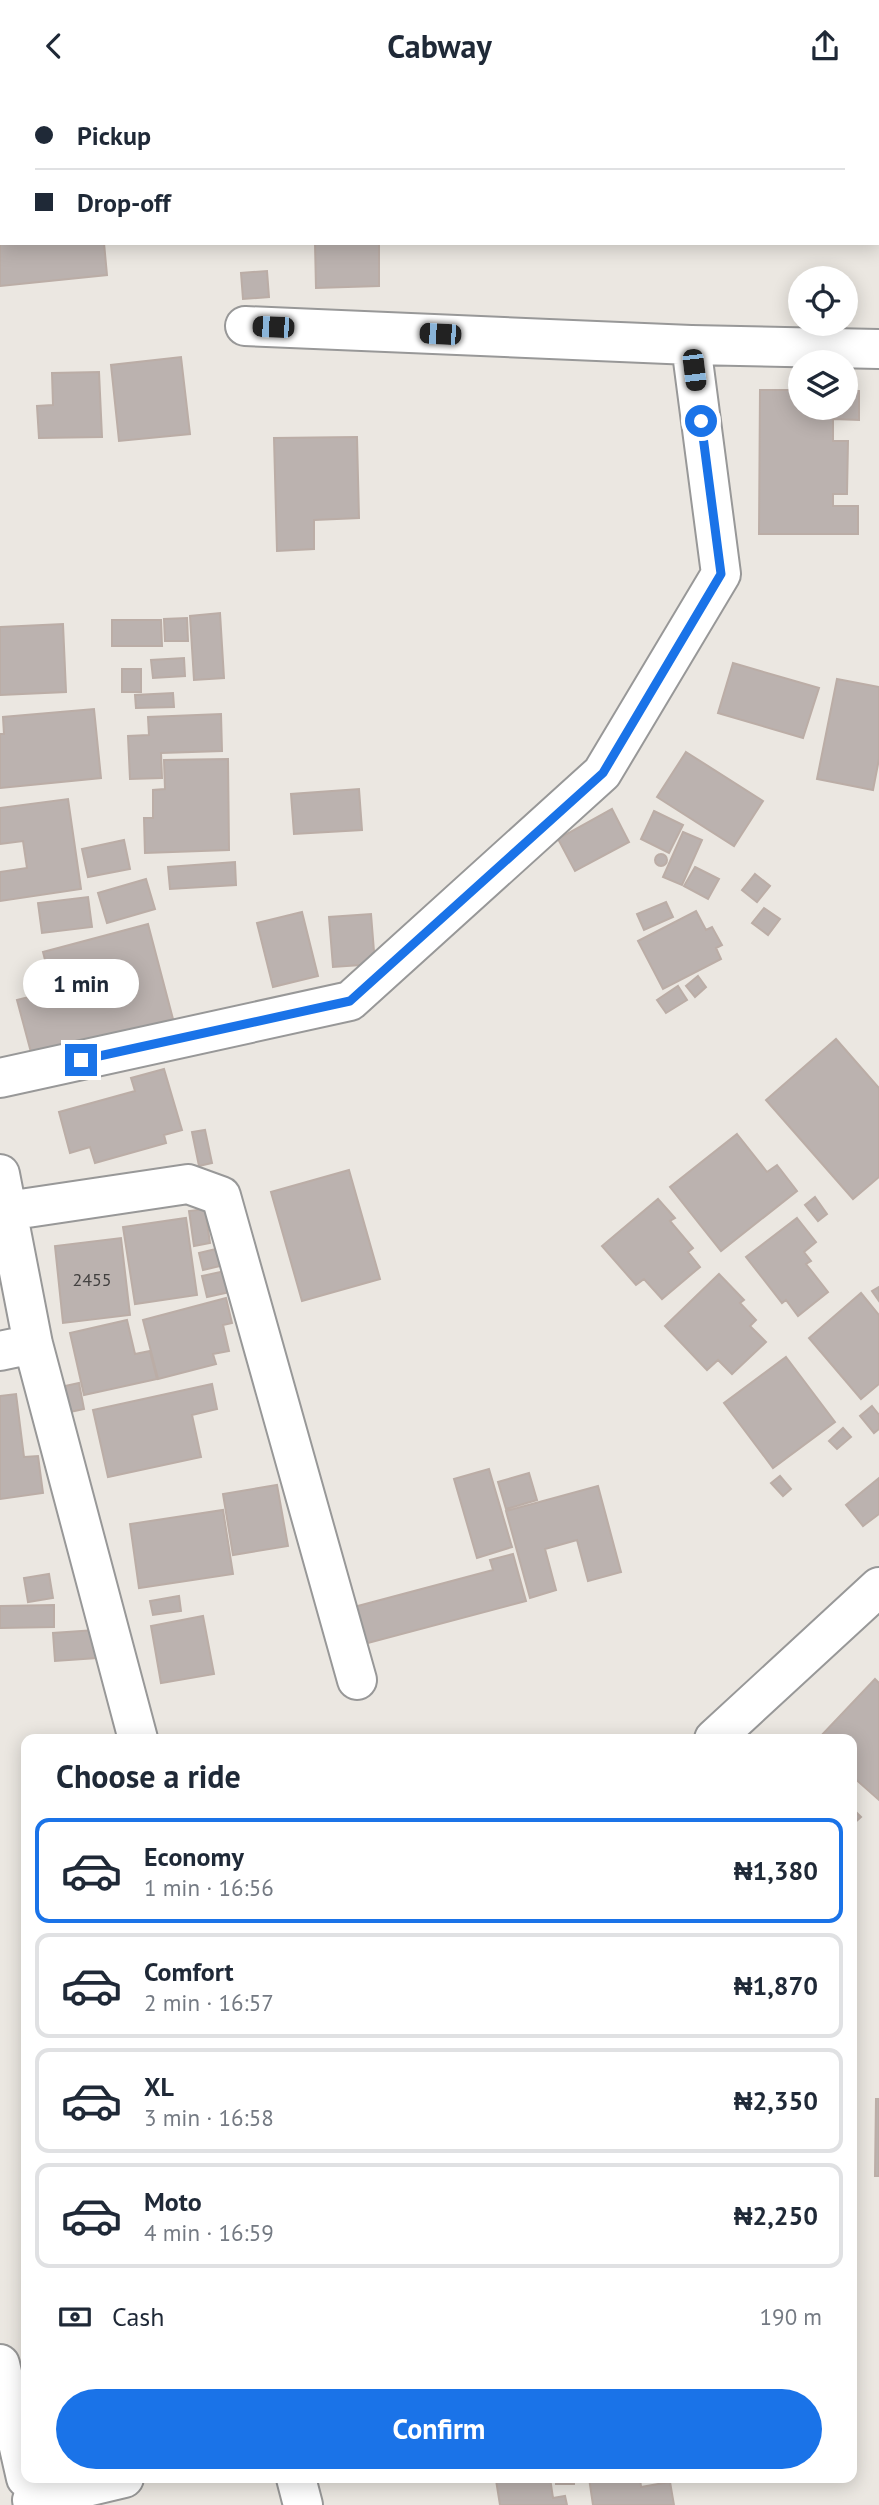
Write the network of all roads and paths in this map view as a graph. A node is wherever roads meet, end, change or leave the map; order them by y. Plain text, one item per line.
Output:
1 (245, 326) dead end
2 (691, 345) junction
3 (879, 349) edge
4 (0, 1078) edge
5 (0, 1174) edge
6 (7, 1211) junction
7 (17, 1347) edge
8 (879, 1587) edge
9 (357, 1680) dead end
10 (136, 1734) edge
11 (719, 1734) edge
12 (0, 2364) edge
13 (21, 2455) edge
14 (84, 2483) edge
15 (297, 2483) edge
16 (29, 2490) edge
17 (303, 2505) edge

1 - 2 street
2 - 3 street
2 - 4 street
5 - 6 street
6 - 7 street
6 - 9 street
7 - 10 street
8 - 11 street
12 - 13 street
14 - 16 street
15 - 17 street

